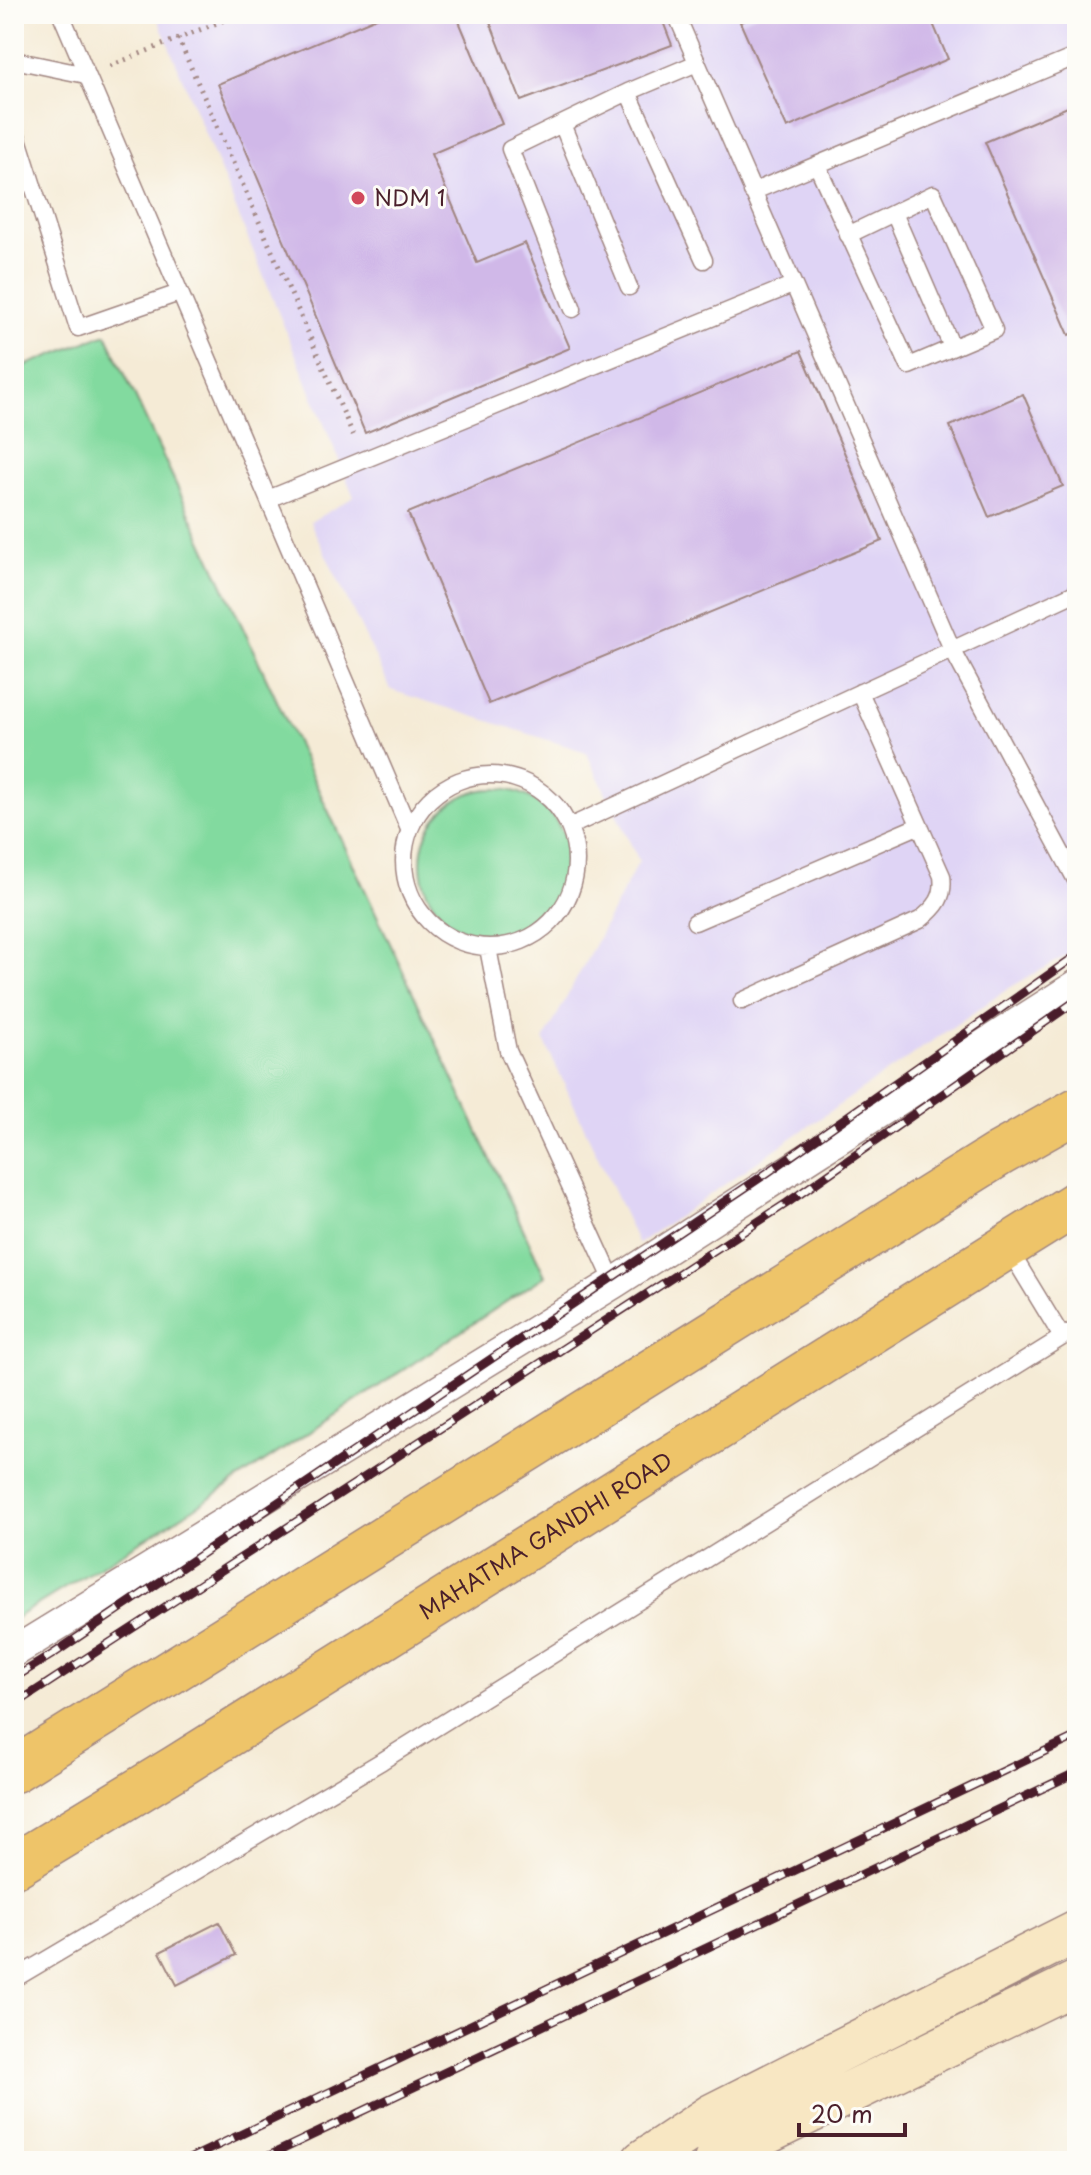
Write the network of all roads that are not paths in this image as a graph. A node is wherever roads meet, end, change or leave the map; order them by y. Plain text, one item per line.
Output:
1 (61, 14) edge
2 (676, 14) edge
3 (1077, 56) edge
4 (14, 60) edge
5 (697, 63) junction
6 (86, 75) junction
7 (628, 92) junction
8 (562, 124) junction
9 (14, 126) edge
10 (817, 165) junction
11 (752, 192) junction
12 (894, 213) junction
13 (848, 235) junction
14 (704, 260) dead end
15 (792, 285) junction
16 (629, 287) dead end
17 (179, 293) junction
18 (573, 309) dead end
19 (952, 347) junction
20 (268, 499) junction
21 (1077, 592) edge
22 (952, 649) junction
23 (860, 692) junction
24 (918, 826) junction
25 (569, 827) junction
26 (409, 829) junction
27 (1077, 882) edge
28 (695, 922) dead end
29 (488, 948) junction
30 (1077, 985) edge
31 (742, 1001) dead end
32 (1077, 1110) edge
33 (1077, 1203) edge
34 (1007, 1247) junction
35 (614, 1283) junction
36 (1077, 1328) edge
37 (1062, 1337) junction
38 (14, 1652) edge
39 (14, 1770) edge
40 (14, 1866) edge
41 (1077, 1931) edge
42 (14, 1979) edge
43 (1077, 1982) edge
44 (643, 2161) edge
45 (715, 2161) edge

1 - 6 lane
2 - 5 lane
3 - 10 lane
4 - 6 lane
5 - 7 lane
5 - 11 lane
6 - 17 lane
7 - 8 lane
7 - 14 lane
8 - 16 lane
8 - 18 lane
9 - 17 lane
10 - 11 lane
10 - 13 lane
11 - 15 lane
12 - 13 lane
12 - 19 lane
12 - 19 lane
13 - 19 lane
15 - 20 lane
15 - 22 lane
17 - 20 lane
20 - 26 lane
21 - 22 lane
22 - 23 lane
22 - 27 lane
23 - 24 lane
23 - 25 lane
24 - 28 lane
24 - 31 lane
25 - 26 lane
25 - 29 lane
26 - 29 lane
29 - 35 lane
30 - 35 street
32 - 39 main road
33 - 34 main road, MAHATMA GANDHI ROAD
34 - 37 lane
34 - 40 main road, MAHATMA GANDHI ROAD
35 - 38 street
36 - 37 lane
37 - 42 lane
41 - 44 main road
43 - 45 main road

